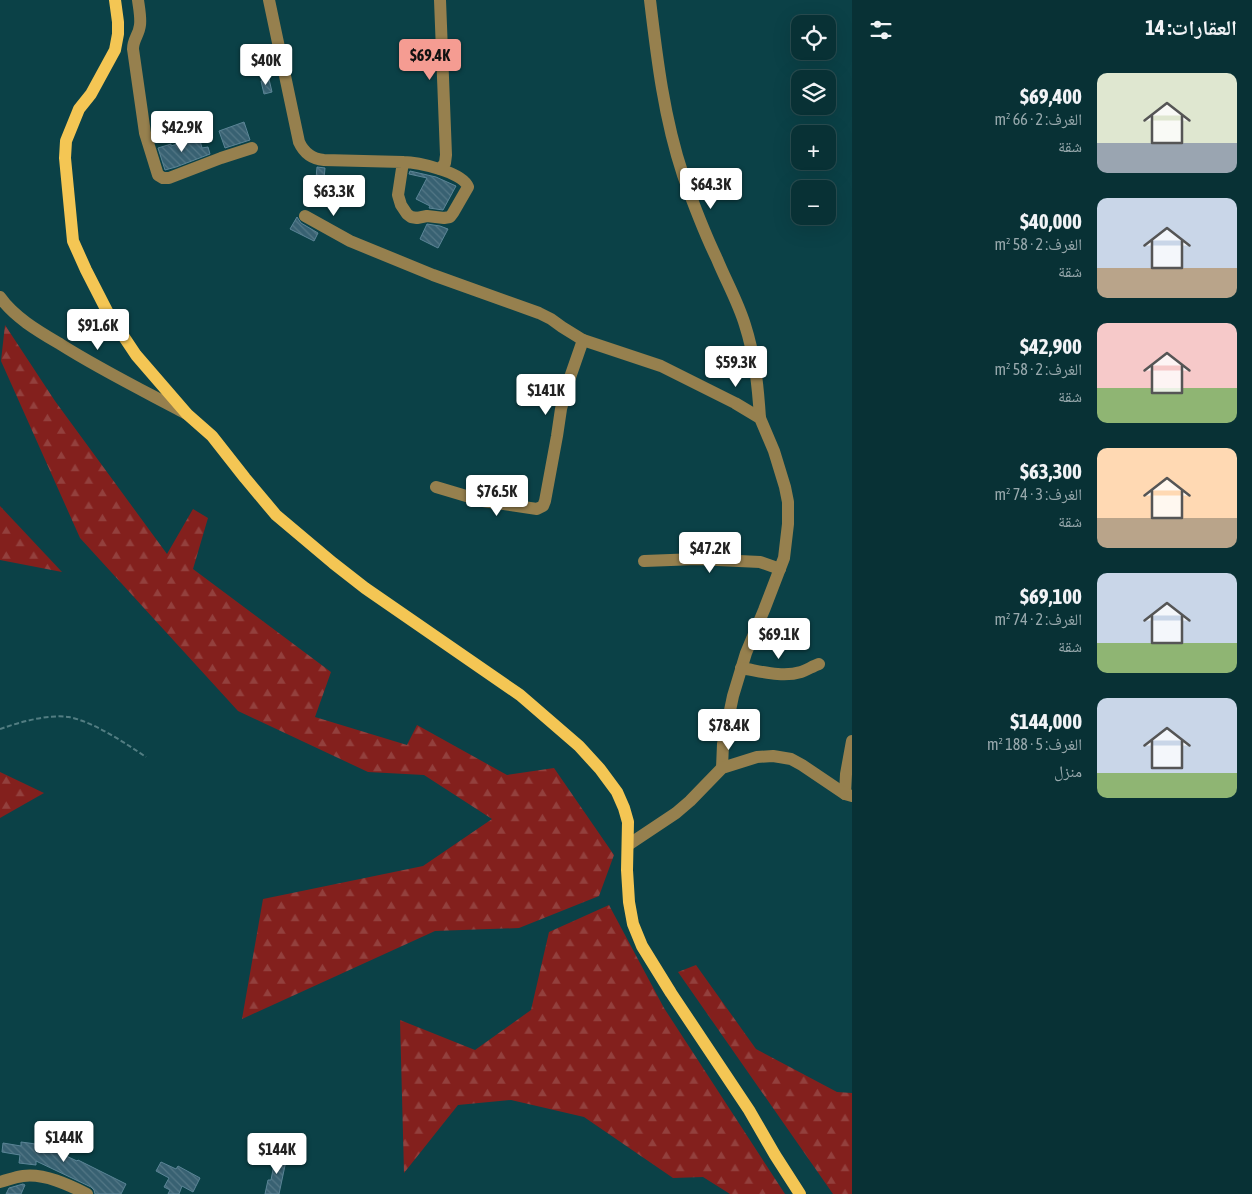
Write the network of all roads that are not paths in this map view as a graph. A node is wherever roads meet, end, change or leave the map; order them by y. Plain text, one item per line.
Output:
1 (115, 0) edge
2 (138, 0) edge
3 (269, 0) edge
4 (440, 0) edge
5 (650, 0) edge
6 (118, 34) junction
7 (135, 37) junction
8 (252, 148) dead end
9 (403, 162) junction
10 (440, 169) junction
11 (305, 216) dead end
12 (0, 297) edge
13 (583, 340) junction
14 (187, 414) junction
15 (760, 418) junction
16 (436, 487) dead end
17 (644, 561) dead end
18 (780, 569) junction
19 (819, 664) dead end
20 (741, 668) junction
21 (852, 741) edge
22 (722, 768) junction
23 (849, 795) edge
24 (628, 845) junction
25 (0, 1182) edge
26 (87, 1194) edge
27 (800, 1194) edge

1 - 6 main road
2 - 7 street
3 - 9 street
4 - 10 street
5 - 15 street
6 - 7 street
6 - 14 main road
7 - 8 street
9 - 10 street
9 - 10 street
11 - 13 street
12 - 14 street
13 - 15 street
13 - 16 street
14 - 24 main road
15 - 18 street
17 - 18 street
18 - 20 street
19 - 20 street
20 - 22 street
21 - 23 street
22 - 23 street
22 - 24 street
24 - 27 main road
25 - 26 street

